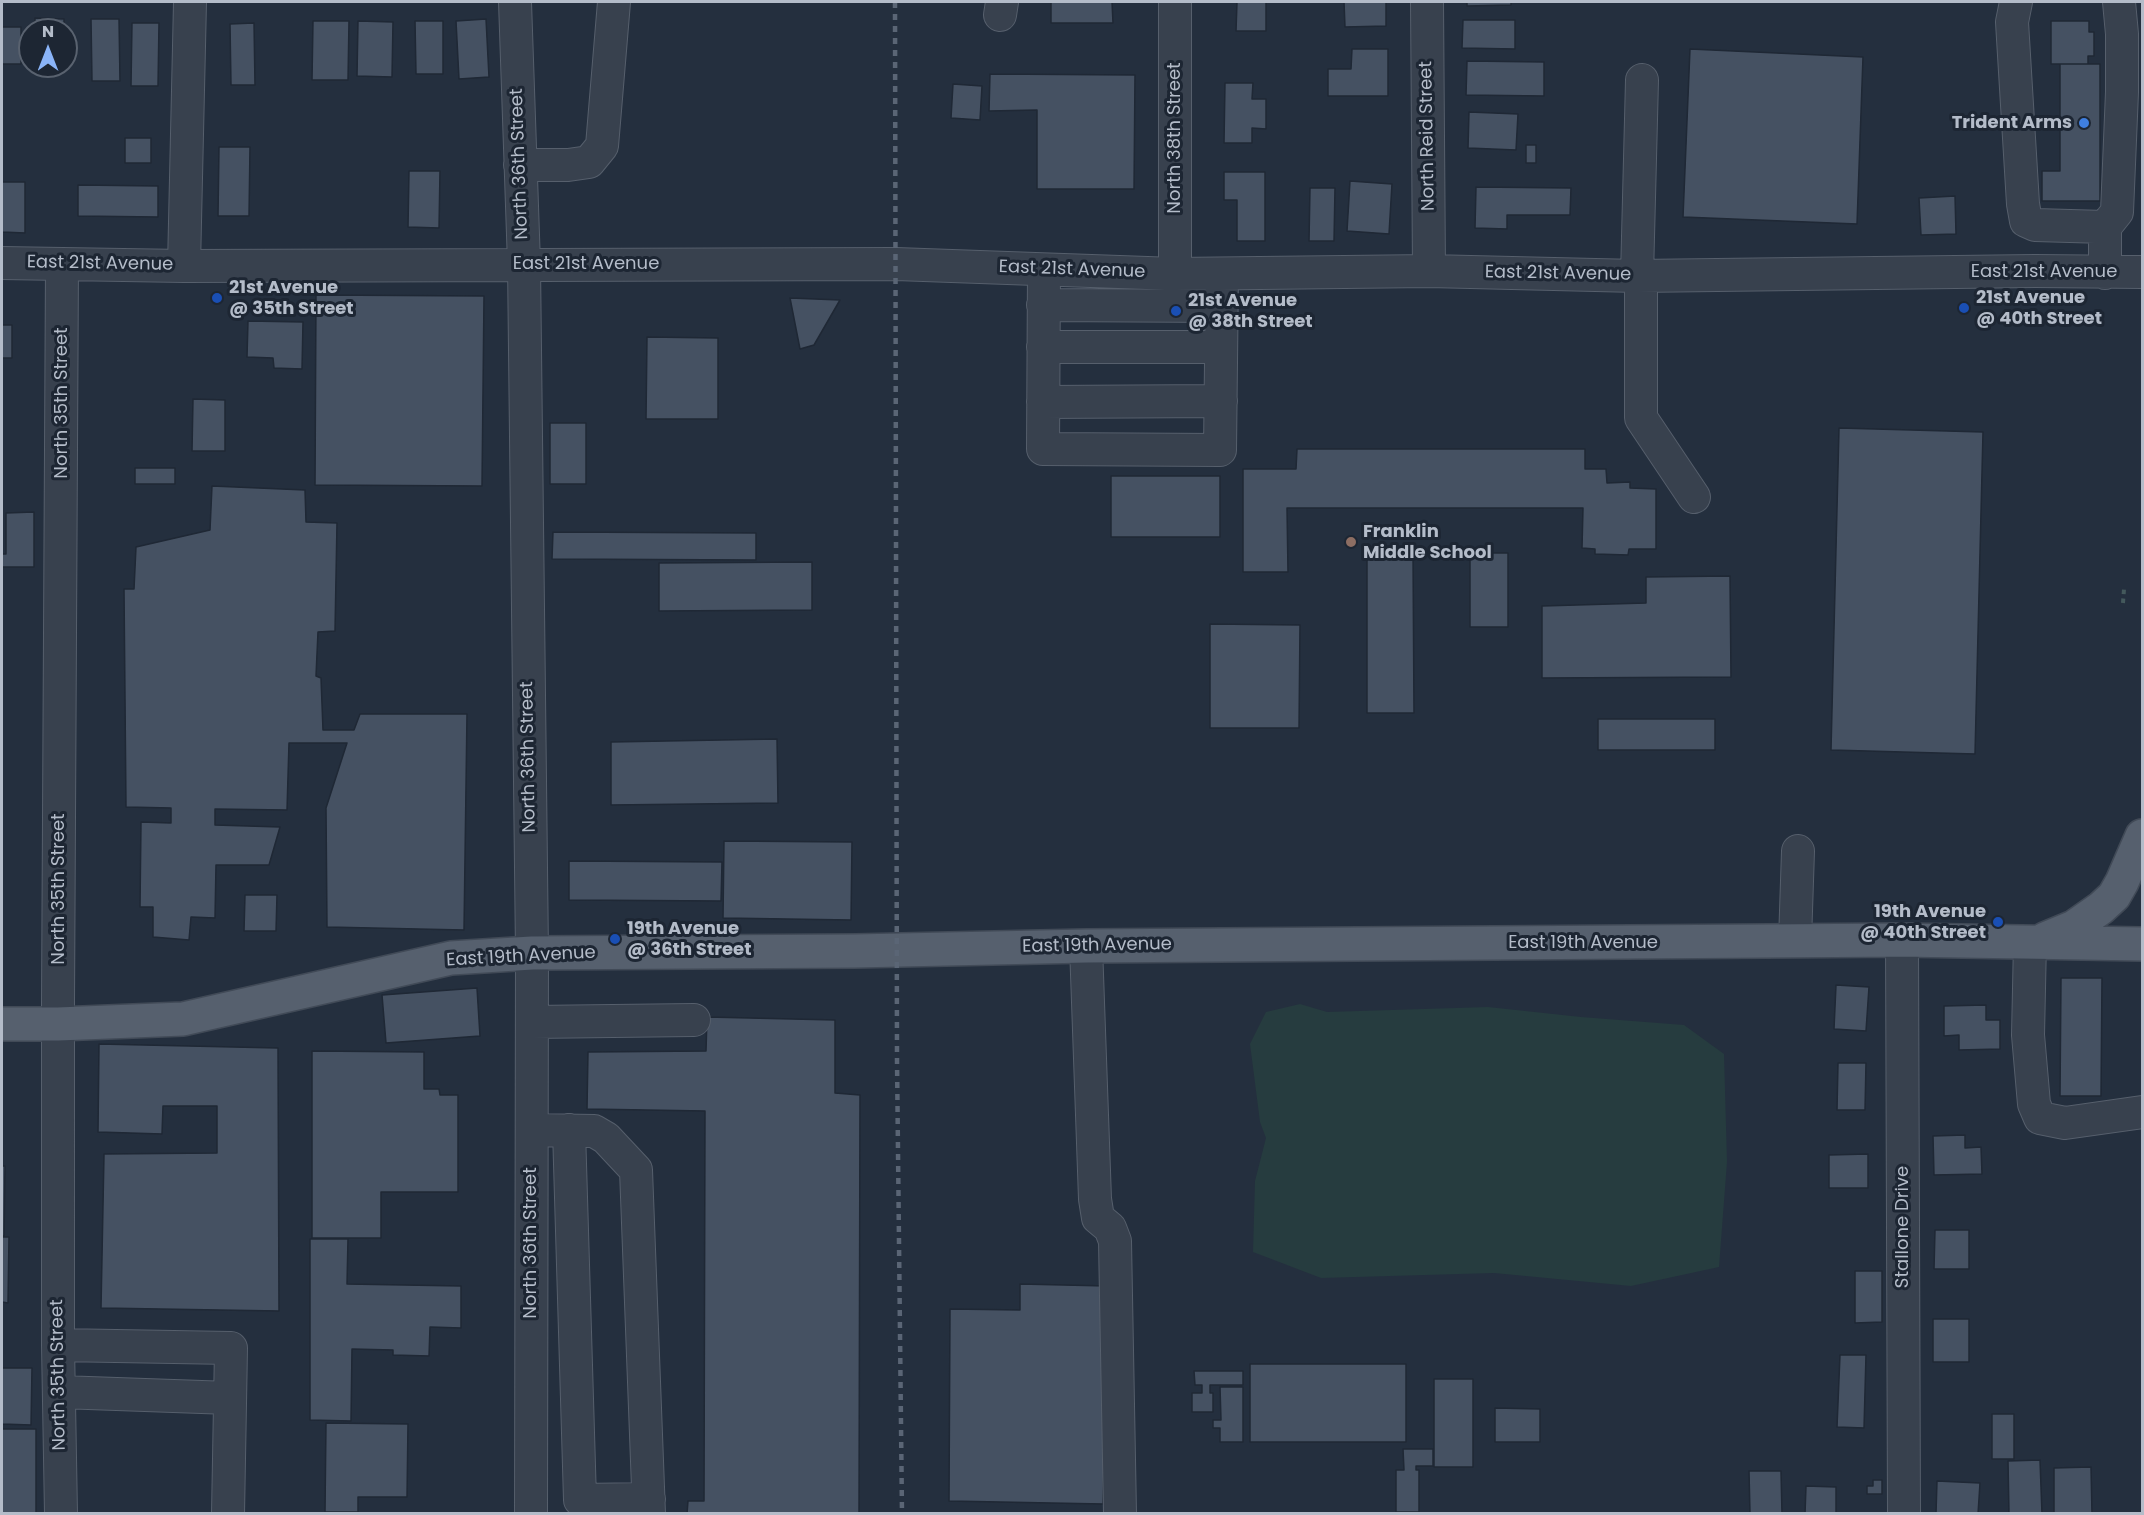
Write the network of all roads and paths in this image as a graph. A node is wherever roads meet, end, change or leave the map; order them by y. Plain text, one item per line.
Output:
1 (190, 2) edge
2 (515, 2) edge
3 (614, 2) edge
4 (1175, 2) edge
5 (1427, 2) edge
6 (2016, 2) edge
7 (2119, 2) edge
8 (2132, 52) edge
9 (1642, 80) dead end
10 (2132, 92) edge
11 (2131, 149) edge
12 (520, 165) junction
13 (2036, 225) junction
14 (2105, 227) junction
15 (2, 263) edge
16 (62, 264) junction
17 (524, 264) junction
18 (184, 266) junction
19 (1044, 270) junction
20 (1430, 271) junction
21 (2035, 271) junction
22 (2142, 272) edge
23 (2105, 273) junction
24 (1176, 274) junction
25 (1222, 274) junction
26 (1639, 276) junction
27 (1043, 305) junction
28 (1222, 306) junction
29 (1043, 347) junction
30 (1221, 347) junction
31 (1221, 401) junction
32 (1043, 402) junction
33 (1694, 497) dead end
34 (2124, 589) dead end
35 (2123, 603) dead end
36 (2142, 836) edge
37 (1798, 851) dead end
38 (1902, 940) junction
39 (1795, 941) junction
40 (2034, 942) junction
41 (2142, 944) edge
42 (1086, 946) junction
43 (532, 953) junction
44 (694, 1020) dead end
45 (532, 1022) junction
46 (2, 1024) edge
47 (58, 1024) junction
48 (2142, 1112) edge
49 (532, 1130) junction
50 (568, 1131) junction
51 (58, 1345) junction
52 (60, 1392) junction
53 (230, 1398) junction
54 (649, 1506) edge
55 (61, 1514) edge
56 (228, 1514) edge
57 (531, 1514) edge
58 (1120, 1514) edge
59 (1904, 1514) edge

1 - 18 street
2 - 12 street, North 36th Street
3 - 12 street
4 - 24 street, North 38th Street
5 - 20 street, North Reid Street
6 - 13 street
7 - 8 street
8 - 10 street
9 - 26 street
10 - 11 street
11 - 14 street
12 - 17 street, North 36th Street
13 - 14 street
13 - 21 street
14 - 23 street
15 - 16 street, East 21st Avenue
16 - 18 street, East 21st Avenue
16 - 47 street, North 35th Street
17 - 18 street, East 21st Avenue
17 - 19 street, East 21st Avenue
17 - 43 street, North 36th Street
19 - 24 street, East 21st Avenue
19 - 27 street
20 - 25 street, East 21st Avenue
20 - 26 street, East 21st Avenue
21 - 23 street, East 21st Avenue
21 - 26 street, East 21st Avenue
22 - 23 street, East 21st Avenue
24 - 25 street, East 21st Avenue
25 - 28 street
26 - 33 street
27 - 28 street
27 - 29 street
28 - 30 street
29 - 30 street
29 - 32 street
30 - 31 street
31 - 32 street
31 - 32 street
34 - 35 path
36 - 40 main road
37 - 39 street
38 - 39 main road, East 19th Avenue
38 - 40 main road, East 19th Avenue
38 - 59 street, Stallone Drive
39 - 42 main road, East 19th Avenue
40 - 41 main road, East 19th Avenue
40 - 48 street
42 - 43 main road, East 19th Avenue
42 - 58 street
43 - 45 street, North 36th Street
43 - 47 main road, East 19th Avenue
44 - 45 street
45 - 49 street, North 36th Street
46 - 47 main road, East 19th Avenue
47 - 51 street, North 35th Street
49 - 50 street
49 - 57 street, North 36th Street
50 - 54 street
50 - 54 street
51 - 52 street, North 35th Street
51 - 53 street
52 - 53 street
52 - 55 street, North 35th Street
53 - 56 street

